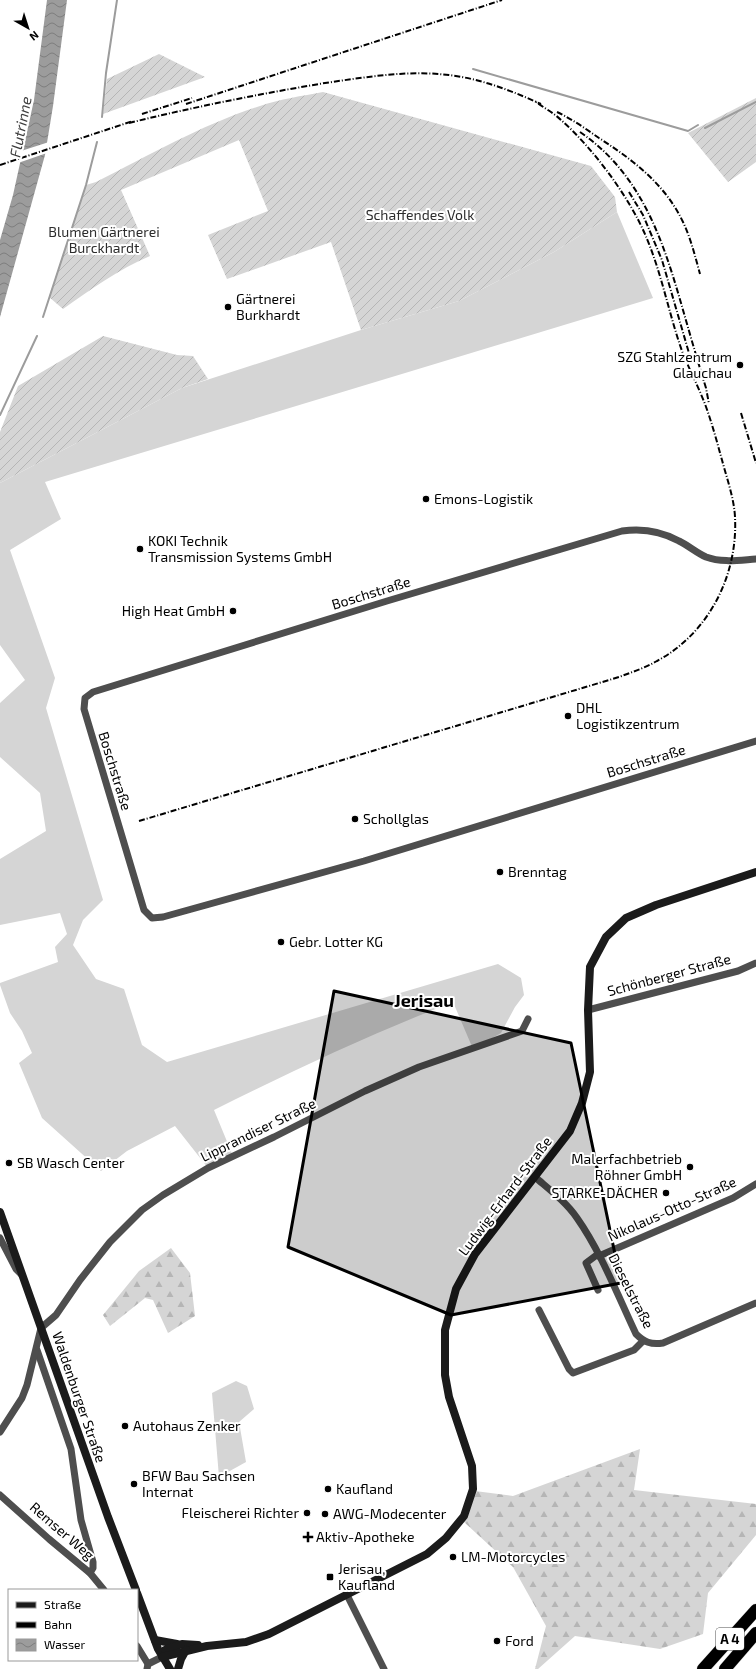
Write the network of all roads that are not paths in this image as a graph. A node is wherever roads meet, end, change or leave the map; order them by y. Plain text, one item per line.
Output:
1 (756, 559) edge
2 (756, 741) edge
3 (756, 872) edge
4 (756, 964) edge
5 (588, 1010) junction
6 (528, 1019) dead end
7 (535, 1177) junction
8 (756, 1184) edge
9 (0, 1212) edge
10 (0, 1238) edge
11 (598, 1255) junction
12 (23, 1276) junction
13 (598, 1290) dead end
14 (756, 1303) edge
15 (539, 1310) dead end
16 (41, 1328) junction
17 (644, 1342) junction
18 (37, 1349) junction
19 (0, 1432) edge
20 (0, 1495) edge
21 (90, 1572) junction
22 (103, 1589) edge
23 (136, 1589) edge
24 (347, 1595) junction
25 (138, 1597) edge
26 (756, 1610) edge
27 (756, 1633) edge
28 (155, 1640) junction
29 (184, 1647) junction
30 (138, 1648) edge
31 (161, 1655) junction
32 (148, 1667) edge
33 (170, 1669) edge
34 (178, 1669) edge
35 (384, 1669) edge
36 (703, 1669) edge
37 (725, 1669) edge

1 - 2 street, Boschstraße
3 - 5 street, Ludwig-Erhard-Straße
4 - 5 street, Schönberger Straße
5 - 7 street, Ludwig-Erhard-Straße
6 - 16 street, Lipprandiser Straße
7 - 11 street, Dieselstraße
7 - 24 street, Ludwig-Erhard-Straße
8 - 11 street, Nikolaus-Otto-Straße
9 - 12 street, Waldenburger Straße
10 - 12 street
11 - 13 street
11 - 17 street, Dieselstraße
12 - 16 street, Waldenburger Straße
14 - 17 street, Dieselstraße
15 - 17 street
16 - 18 street
16 - 23 street, Waldenburger Straße
18 - 19 street
18 - 21 street
20 - 21 street, Remser Weg
21 - 22 street, Remser Weg
24 - 29 street, Ludwig-Erhard-Straße
24 - 35 street
25 - 28 street
26 - 36 highway, A 4
27 - 37 highway, A 4
28 - 29 street
28 - 31 street
29 - 31 street, Ludwig-Erhard-Straße
29 - 34 street
30 - 32 street
31 - 32 street
31 - 33 street

